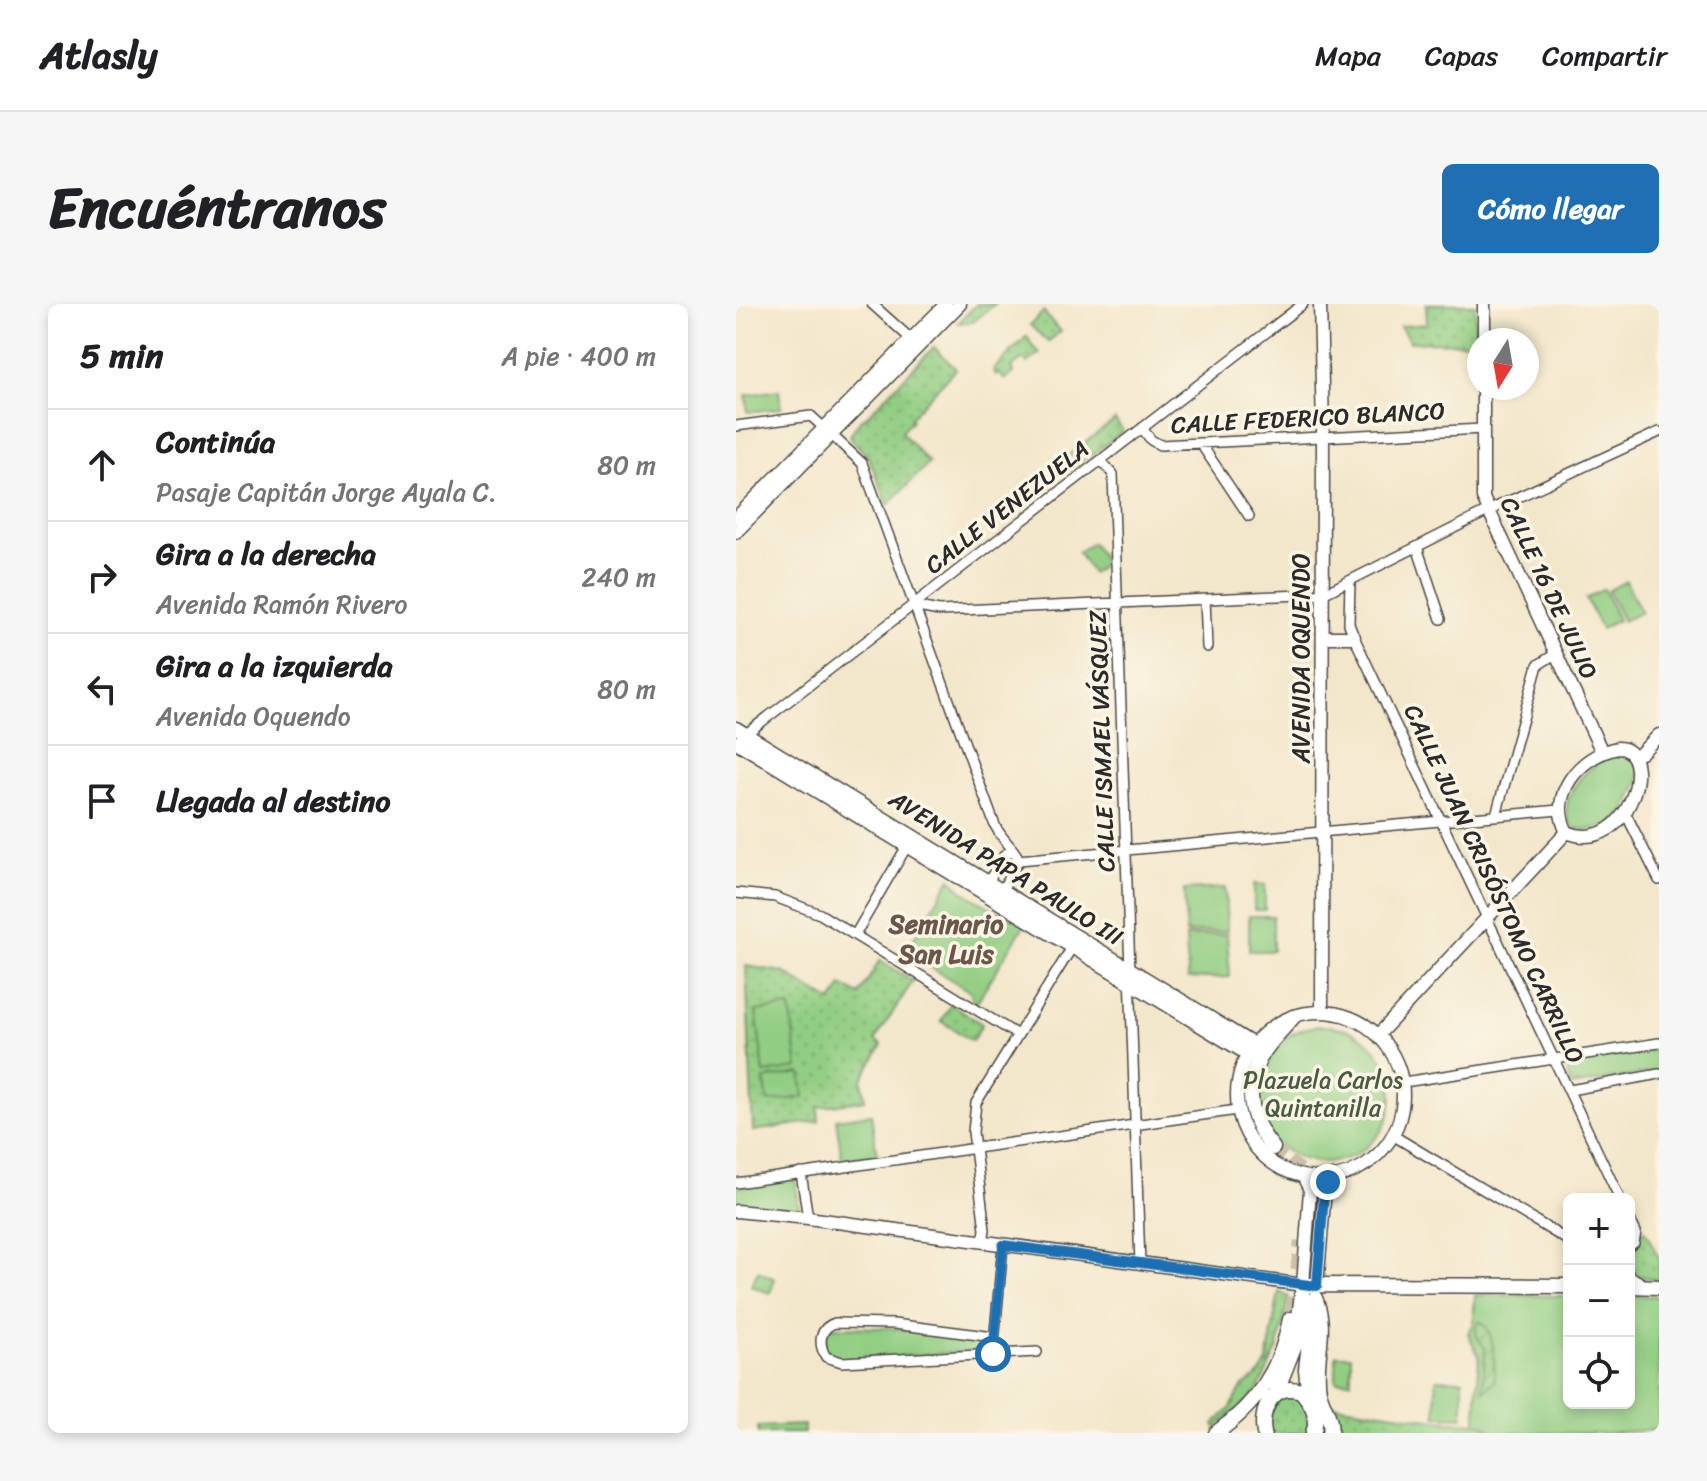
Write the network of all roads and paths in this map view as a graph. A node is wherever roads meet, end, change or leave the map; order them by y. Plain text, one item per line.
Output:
1 (872, 304) edge
2 (946, 304) edge
3 (960, 304) edge
4 (1303, 304) edge
5 (1320, 304) edge
6 (1484, 304) edge
7 (1484, 328) edge
8 (911, 339) junction
9 (1483, 400) edge
10 (736, 426) edge
11 (1142, 428) junction
12 (1483, 429) junction
13 (828, 431) junction
14 (1659, 432) edge
15 (1323, 436) junction
16 (1201, 444) junction
17 (1101, 461) junction
18 (1490, 510) junction
19 (1249, 516) dead end
20 (736, 518) edge
21 (736, 532) edge
22 (1417, 547) junction
23 (1350, 582) junction
24 (1323, 594) junction
25 (1205, 599) junction
26 (1117, 603) junction
27 (913, 606) junction
28 (1441, 619) dead end
29 (1323, 637) junction
30 (1354, 637) junction
31 (1207, 647) dead end
32 (1555, 654) junction
33 (739, 735) edge
34 (1659, 735) edge
35 (1602, 752) junction
36 (1641, 753) junction
37 (1559, 810) junction
38 (1496, 815) junction
39 (1628, 818) junction
40 (1442, 820) junction
41 (1322, 832) junction
42 (1567, 832) junction
43 (907, 846) junction
44 (1127, 850) junction
45 (1017, 856) junction
46 (1659, 880) edge
47 (985, 887) junction
48 (736, 893) edge
49 (999, 896) junction
50 (1487, 917) junction
51 (855, 935) junction
52 (1075, 943) junction
53 (1130, 976) junction
54 (1322, 1012) junction
55 (1293, 1017) junction
56 (1016, 1034) junction
57 (1379, 1034) junction
58 (1659, 1043) edge
59 (1250, 1049) junction
60 (1554, 1059) junction
61 (1659, 1074) edge
62 (1404, 1082) junction
63 (1570, 1090) junction
64 (1237, 1110) junction
65 (1136, 1124) junction
66 (1394, 1136) junction
67 (974, 1147) junction
68 (1273, 1148) tunnel mouth
69 (801, 1173) junction
70 (1303, 1176) junction
71 (1332, 1176) junction
72 (736, 1183) edge
73 (1617, 1193) edge
74 (736, 1211) edge
75 (808, 1218) junction
76 (1563, 1237) edge
77 (983, 1242) junction
78 (1003, 1245) junction
79 (1140, 1264) junction
80 (1635, 1278) edge
81 (1563, 1286) edge
82 (1654, 1286) edge
83 (1311, 1290) junction
84 (1292, 1311) tunnel mouth
85 (994, 1337) junction
86 (1037, 1352) dead end
87 (993, 1354) junction
88 (1276, 1393) junction
89 (1309, 1400) junction
90 (1266, 1407) junction
91 (1216, 1433) edge
92 (1230, 1433) edge
93 (1264, 1433) edge
94 (1313, 1433) edge
95 (1330, 1433) edge

1 - 8 street
2 - 8 main road
3 - 13 main road
4 - 11 street, CALLE VENEZUELA
5 - 15 main road, AVENIDA OQUENDO
6 - 7 main road
8 - 13 main road
9 - 12 main road, CALLE 16 DE JULIO
10 - 13 street
11 - 16 street, CALLE FEDERICO BLANCO
11 - 17 street, CALLE VENEZUELA
12 - 15 street, CALLE FEDERICO BLANCO
12 - 18 main road, CALLE 16 DE JULIO
13 - 20 main road
13 - 21 main road
13 - 27 street
14 - 18 street
15 - 16 street, CALLE FEDERICO BLANCO
15 - 24 main road, AVENIDA OQUENDO
16 - 19 street
17 - 26 street, CALLE ISMAEL VÁSQUEZ
17 - 27 street, CALLE VENEZUELA
18 - 22 street
18 - 32 main road, CALLE 16 DE JULIO
22 - 23 street
22 - 28 street
23 - 24 street
23 - 30 street, CALLE JUAN CRISÓSTOMO CARRILLO
24 - 25 street
24 - 29 main road, AVENIDA OQUENDO
25 - 26 street
25 - 31 street
26 - 27 street
26 - 44 street, CALLE ISMAEL VÁSQUEZ
27 - 33 street, CALLE VENEZUELA
27 - 45 street
29 - 30 main road
29 - 41 main road, AVENIDA OQUENDO
30 - 40 street, CALLE JUAN CRISÓSTOMO CARRILLO
32 - 35 main road, CALLE 16 DE JULIO
32 - 38 street
33 - 43 main road, AVENIDA PAPA PAULO III
33 - 47 main road, AVENIDA PAPA PAULO III
34 - 36 main road
35 - 36 main road
35 - 37 main road
36 - 39 main road
37 - 38 street
37 - 42 main road
38 - 40 street
39 - 42 main road
39 - 46 street
40 - 41 street
40 - 50 street, CALLE JUAN CRISÓSTOMO CARRILLO
41 - 44 street
41 - 54 main road, AVENIDA OQUENDO
42 - 50 main road
43 - 47 main road, AVENIDA PAPA PAULO III
43 - 51 street
44 - 45 street
44 - 53 street, CALLE ISMAEL VÁSQUEZ
45 - 47 street
45 - 49 street
47 - 49 main road, AVENIDA PAPA PAULO III
48 - 51 street
49 - 52 main road, AVENIDA PAPA PAULO III
50 - 57 main road
50 - 60 street, CALLE JUAN CRISÓSTOMO CARRILLO
51 - 56 street
52 - 53 main road, AVENIDA PAPA PAULO III
52 - 56 street
53 - 59 main road, AVENIDA PAPA PAULO III
53 - 65 street, CALLE ISMAEL VÁSQUEZ
54 - 55 main road
54 - 57 main road
55 - 59 main road
55 - 68 main road
56 - 67 street
57 - 62 main road
58 - 60 street
59 - 64 main road
60 - 62 street
60 - 63 street, CALLE JUAN CRISÓSTOMO CARRILLO
61 - 63 street
62 - 66 main road
63 - 73 street, CALLE JUAN CRISÓSTOMO CARRILLO
64 - 65 street
64 - 70 main road
65 - 67 street
65 - 79 street, CALLE ISMAEL VÁSQUEZ
66 - 71 main road
66 - 76 street
67 - 69 street
67 - 77 street
69 - 72 street
69 - 75 street
70 - 71 main road
70 - 83 main road
71 - 83 main road
74 - 75 main road
75 - 77 main road
77 - 78 main road
78 - 79 main road
78 - 85 street
79 - 83 main road
80 - 82 street
81 - 83 main road
83 - 88 main road
83 - 89 main road
83 - 95 main road
84 - 91 main road
85 - 87 street
85 - 87 street
86 - 87 street
88 - 89 main road
88 - 90 main road
89 - 94 main road
90 - 92 main road
90 - 93 main road

